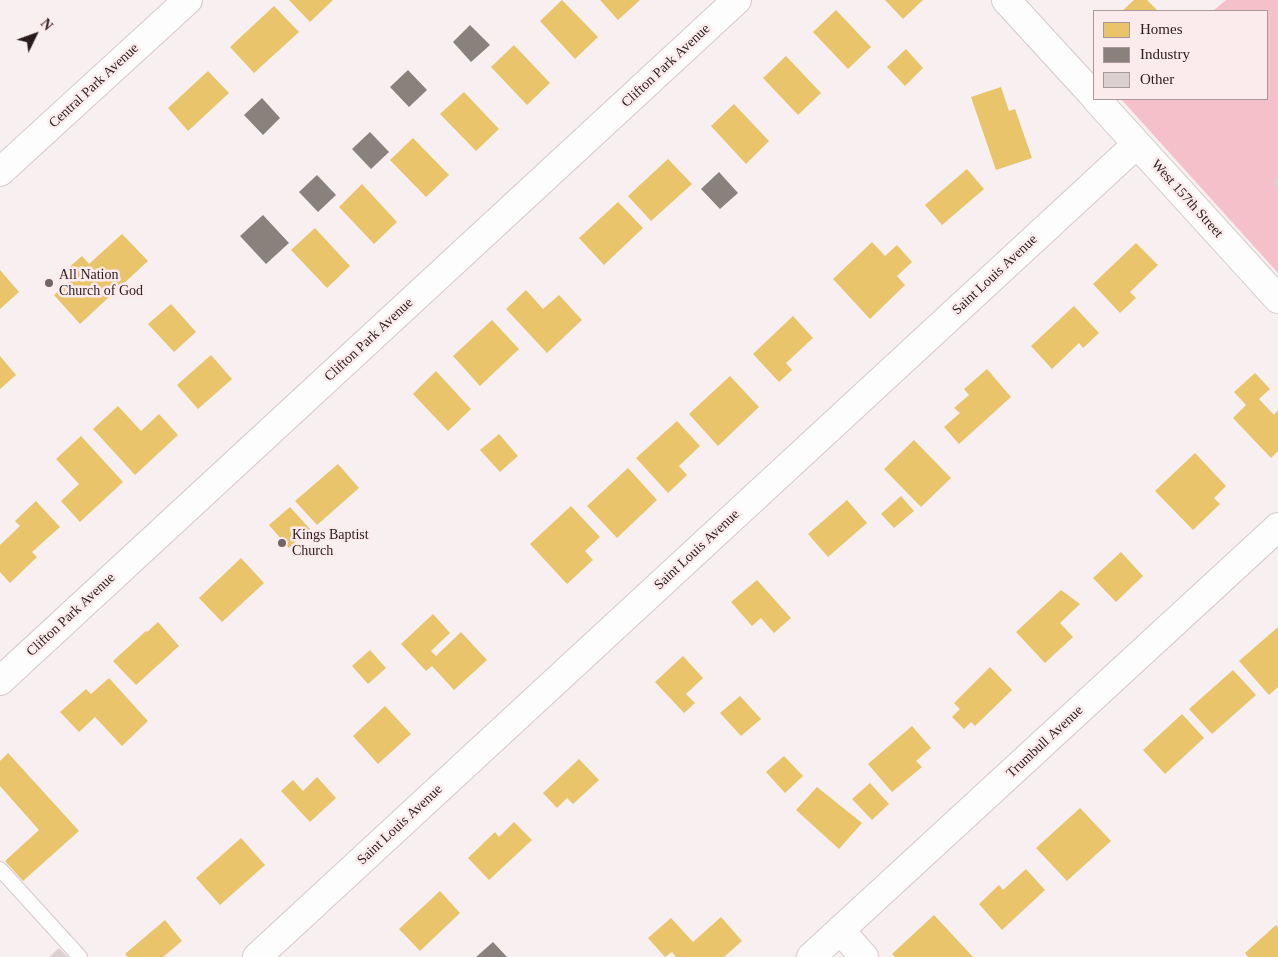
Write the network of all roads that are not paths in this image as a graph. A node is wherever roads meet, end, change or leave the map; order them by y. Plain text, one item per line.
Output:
1 (188, 0) edge
2 (737, 0) edge
3 (1006, 0) edge
4 (1093, 96) edge
5 (1097, 100) edge
6 (1137, 144) junction
7 (0, 172) edge
8 (1278, 299) edge
9 (1278, 527) edge
10 (0, 681) edge
11 (0, 869) edge
12 (840, 930) junction
13 (80, 957) edge
14 (257, 957) edge
15 (811, 957) edge
16 (864, 957) edge

1 - 7 street, Central Park Avenue
2 - 10 street, Clifton Park Avenue
3 - 4 street, West 157th Street
5 - 6 street, West 157th Street
6 - 8 street, West 157th Street
6 - 14 street, Saint Louis Avenue
9 - 12 street, Trumbull Avenue
11 - 13 lane
12 - 15 street, Trumbull Avenue
12 - 16 street

